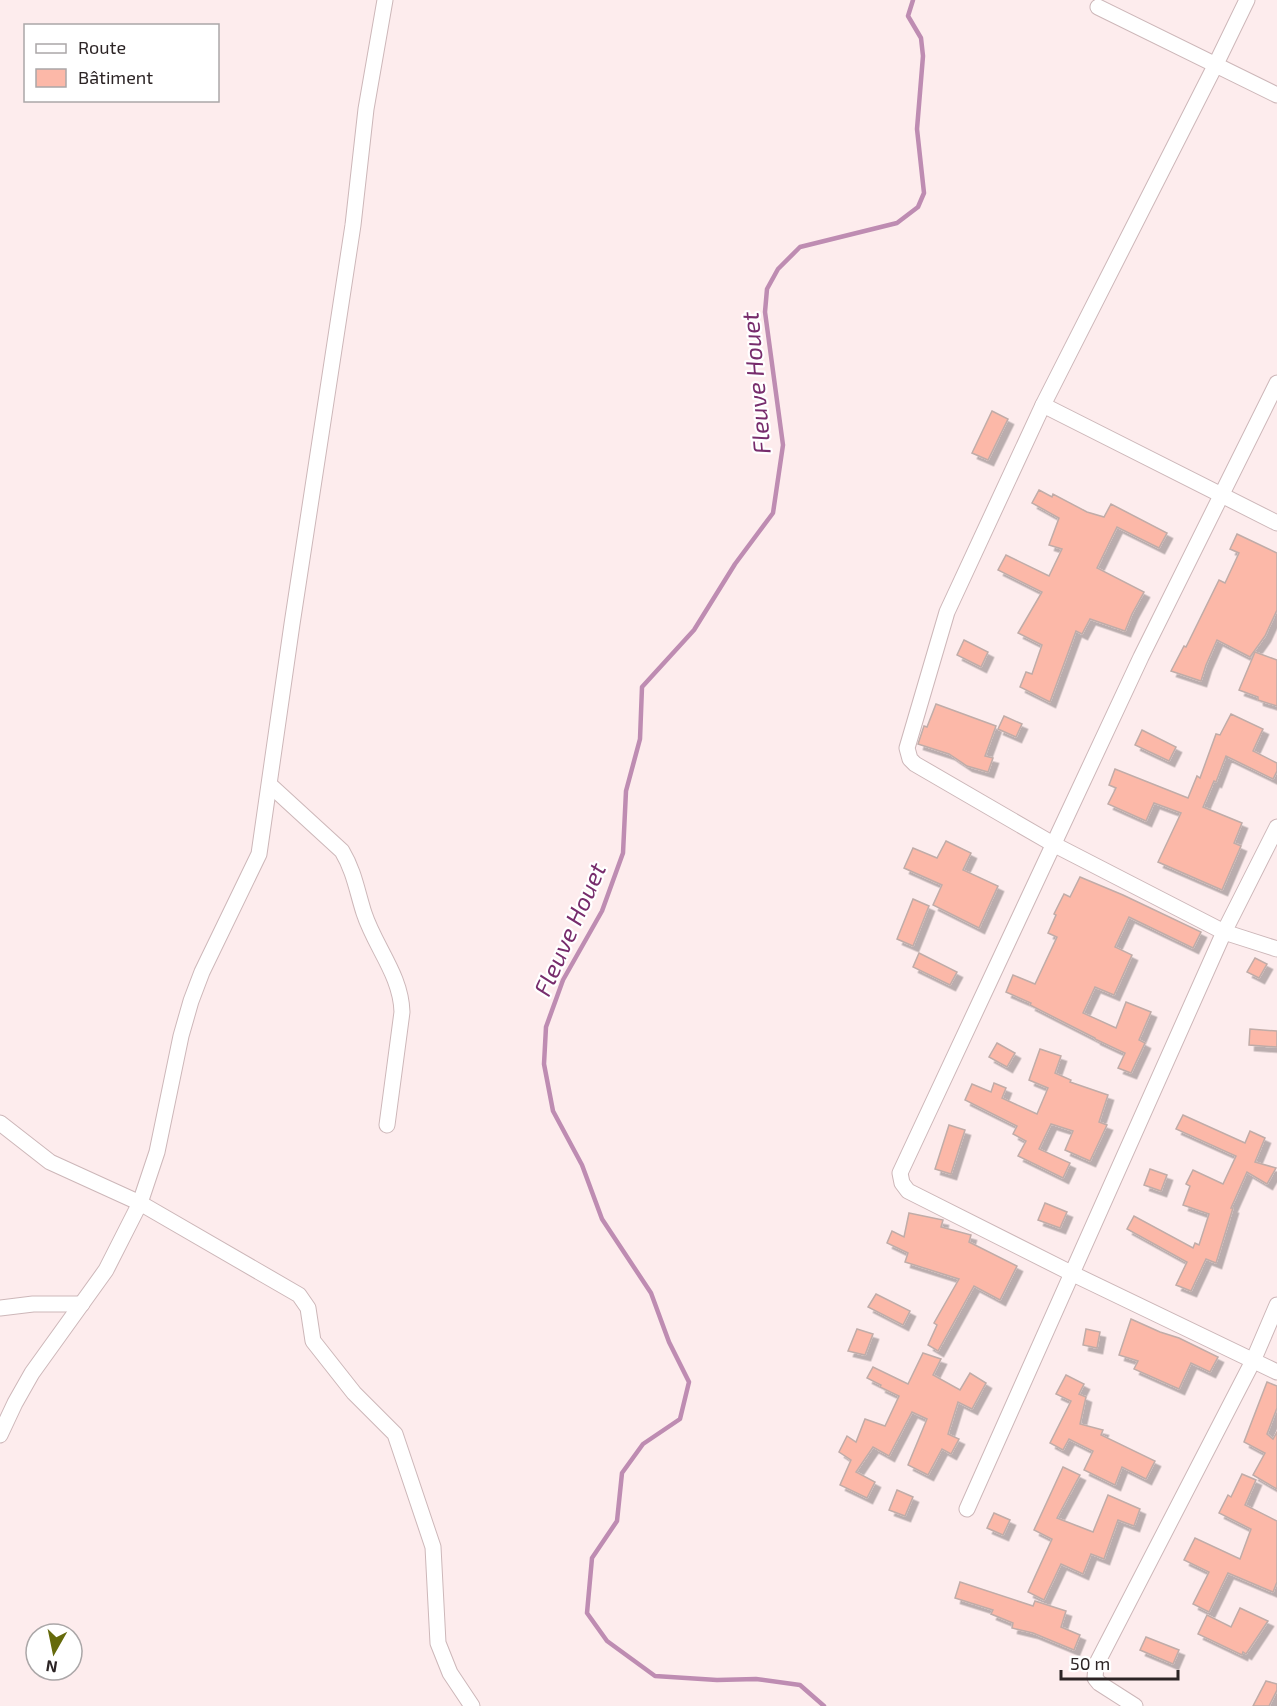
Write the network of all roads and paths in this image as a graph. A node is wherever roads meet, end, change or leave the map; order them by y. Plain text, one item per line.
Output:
1 (385, 0) edge
2 (1247, 0) edge
3 (1098, 7) dead end
4 (1215, 66) junction
5 (1277, 95) edge
6 (1277, 383) edge
7 (1043, 405) junction
8 (1221, 495) junction
9 (1277, 523) edge
10 (270, 785) junction
11 (1277, 827) edge
12 (1053, 844) junction
13 (1224, 932) junction
14 (1277, 949) edge
15 (0, 1123) edge
16 (387, 1125) dead end
17 (140, 1203) junction
18 (1071, 1274) junction
19 (82, 1304) junction
20 (1277, 1305) edge
21 (0, 1308) edge
22 (1253, 1360) junction
23 (1277, 1372) edge
24 (0, 1435) edge
25 (968, 1509) dead end
26 (472, 1706) edge
27 (1135, 1706) edge

1 - 10 street
2 - 4 street
3 - 4 street
4 - 5 street
4 - 7 street
6 - 8 street
7 - 8 street
7 - 12 street
8 - 9 street
8 - 12 street
10 - 16 street
10 - 17 street
11 - 13 street
12 - 13 street
12 - 18 street
13 - 14 street
13 - 18 street
15 - 17 street
17 - 19 street
17 - 26 street
18 - 22 street
18 - 25 street
19 - 21 street
19 - 24 street
20 - 22 street
22 - 23 street
22 - 27 street

